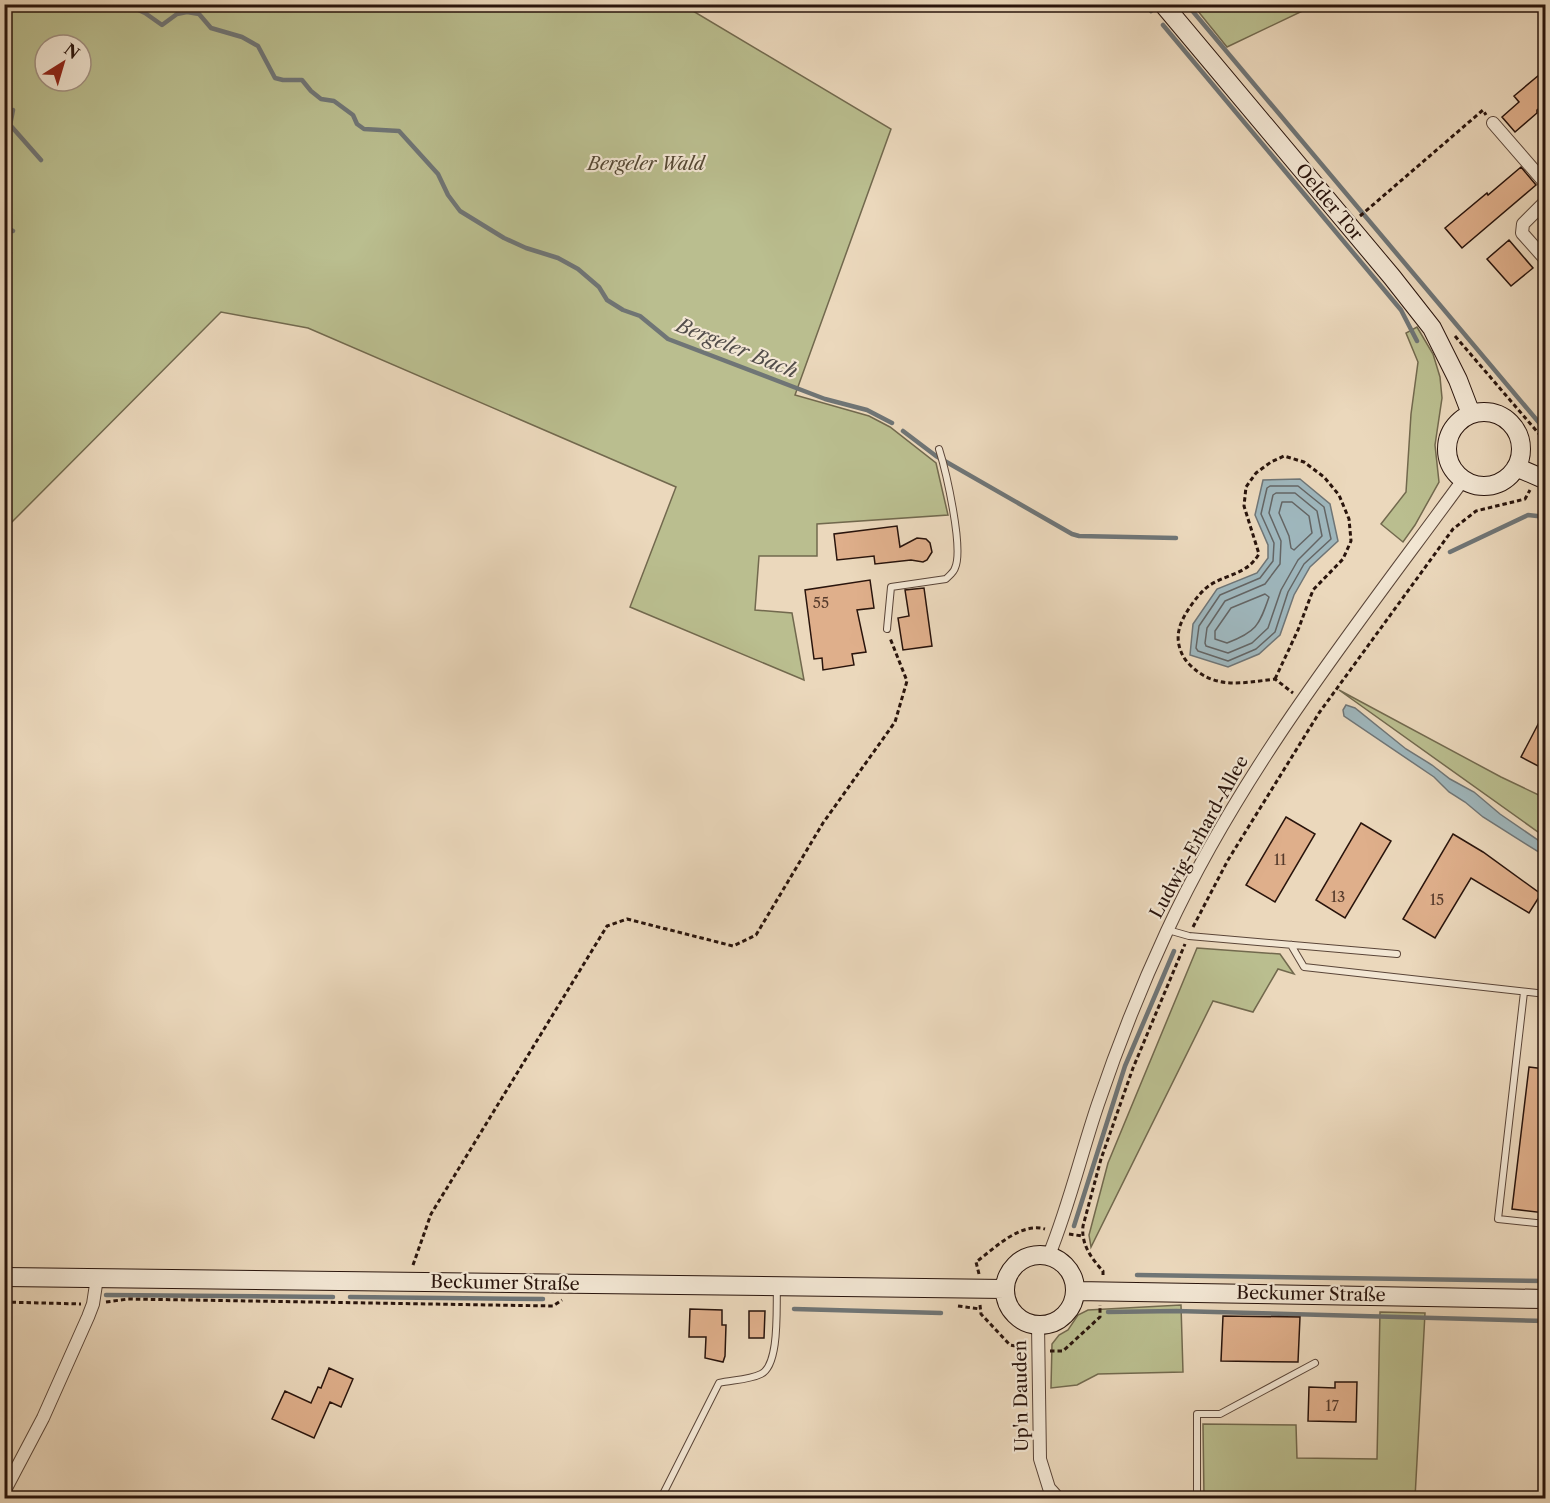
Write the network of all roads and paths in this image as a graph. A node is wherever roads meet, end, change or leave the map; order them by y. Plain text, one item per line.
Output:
1 (1168, 6) edge
2 (1493, 123) joint
3 (1545, 184) edge
4 (1545, 201) edge
5 (1348, 225) junction
6 (1545, 260) edge
7 (1471, 414) junction
8 (939, 448) dead end
9 (1516, 467) junction
10 (1541, 478) edge
11 (1462, 480) junction
12 (887, 629) joint
13 (1275, 680) junction
14 (1302, 699) junction
15 (1167, 930) junction
16 (1189, 936) junction
17 (1291, 945) junction
18 (1397, 954) dead end
19 (1524, 992) junction
20 (1545, 994) edge
21 (1545, 1224) edge
22 (1059, 1232) junction
23 (1049, 1255) junction
24 (1103, 1271) dead end
25 (4, 1277) edge
26 (97, 1278) junction
27 (408, 1281) junction
28 (777, 1287) junction
29 (981, 1287) junction
30 (1005, 1289) junction
31 (1076, 1291) junction
32 (1101, 1291) junction
33 (565, 1298) dead end
34 (1545, 1299) edge
35 (4, 1302) edge
36 (93, 1304) junction
37 (950, 1305) dead end
38 (980, 1309) junction
39 (1038, 1325) junction
40 (1038, 1350) junction
41 (1315, 1363) dead end
42 (4, 1492) edge
43 (661, 1498) edge
44 (1058, 1498) edge
45 (1197, 1498) edge

1 - 5 main road, Oelder Tor
2 - 3 street
2 - 5 path
4 - 6 street
5 - 7 main road, Oelder Tor
7 - 9 main road
7 - 11 main road
8 - 12 lane
9 - 10 main road
9 - 11 main road
10 - 16 path
11 - 14 street, Ludwig-Erhard-Allee
12 - 27 path
13 - 13 path
13 - 14 path
14 - 15 street, Ludwig-Erhard-Allee
15 - 16 lane
15 - 22 street, Ludwig-Erhard-Allee
16 - 17 lane
16 - 24 path
17 - 18 lane
17 - 19 lane
19 - 20 lane
19 - 21 lane
22 - 23 street, Ludwig-Erhard-Allee
22 - 29 path
23 - 30 main road
23 - 31 main road
25 - 26 main road, Beckumer Straße
26 - 27 main road, Beckumer Straße
26 - 36 street
27 - 28 main road, Beckumer Straße
28 - 29 main road, Beckumer Straße
28 - 43 lane
29 - 30 main road, Beckumer Straße
29 - 38 path
30 - 39 main road
31 - 32 main road, Beckumer Straße
31 - 39 main road
32 - 34 main road, Beckumer Straße
32 - 40 path
33 - 36 path
35 - 36 path
36 - 42 street
37 - 38 path
38 - 40 path
39 - 40 street, Up'n Dauden
40 - 44 street, Up'n Dauden
41 - 45 lane

